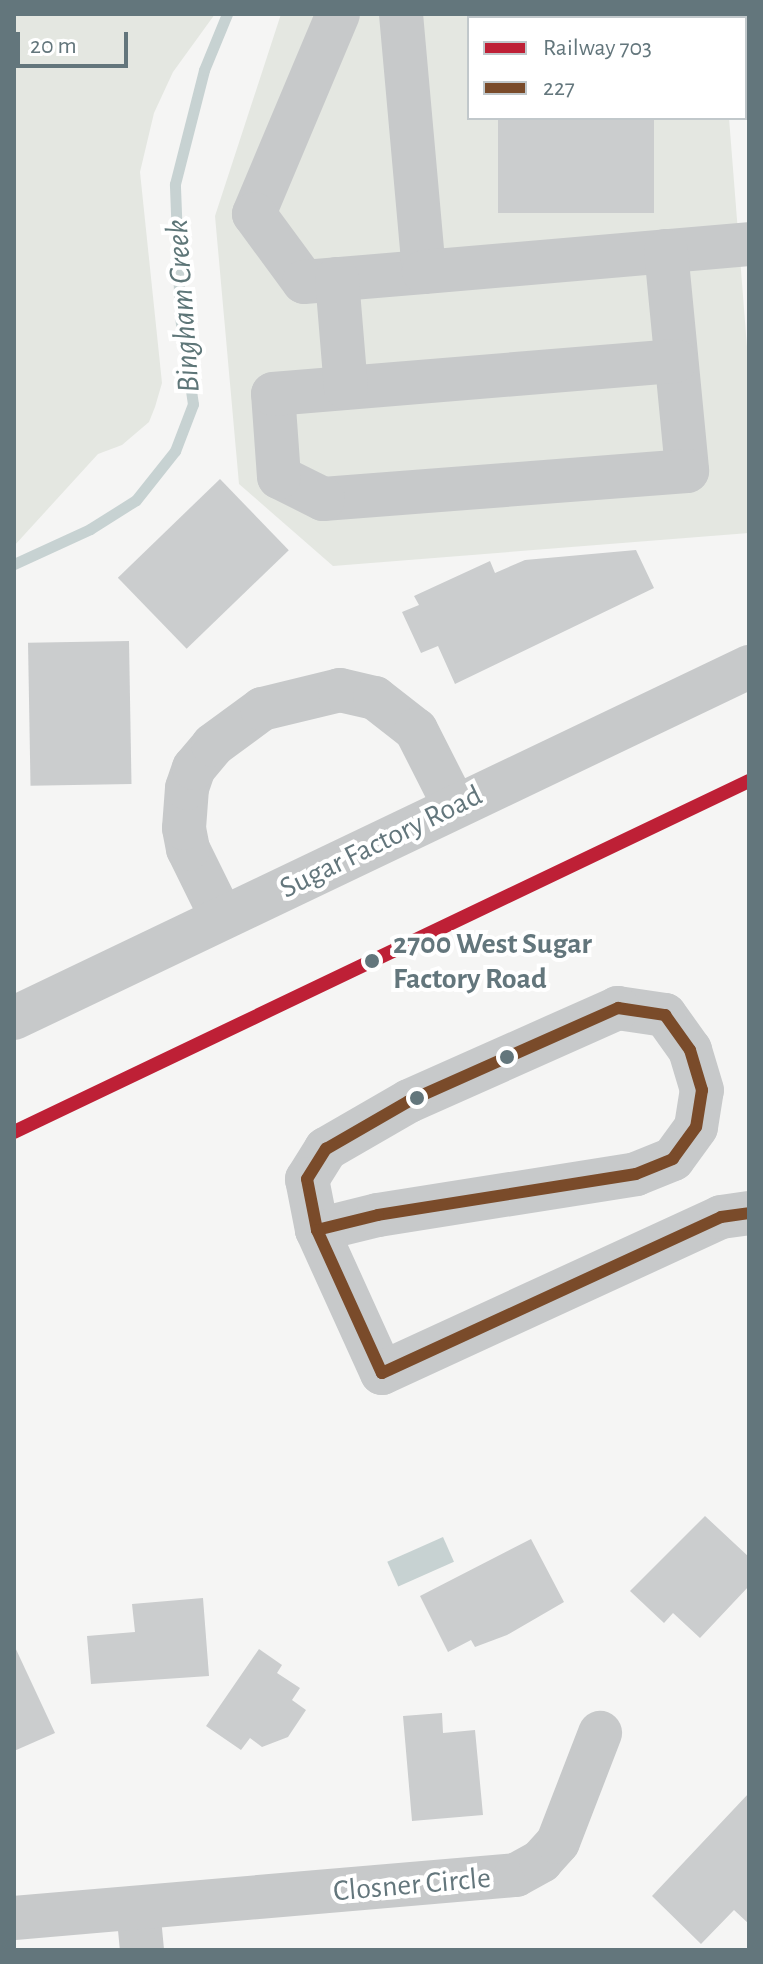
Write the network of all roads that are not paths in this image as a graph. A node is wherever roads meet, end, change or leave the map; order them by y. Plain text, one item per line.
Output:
1 (338, 14) edge
2 (401, 14) edge
3 (749, 244) edge
4 (666, 251) junction
5 (424, 272) junction
6 (337, 279) junction
7 (676, 361) junction
8 (346, 388) junction
9 (749, 667) edge
10 (455, 807) junction
11 (222, 918) junction
12 (14, 1018) edge
13 (749, 1213) edge
14 (317, 1230) junction
15 (600, 1733) dead end
16 (138, 1908) junction
17 (14, 1918) edge
18 (142, 1950) edge

1 - 6 street
2 - 5 street
3 - 4 street
4 - 5 street
4 - 7 street
5 - 6 street
6 - 8 street
7 - 8 street
7 - 8 street
9 - 10 street, Sugar Factory Road
10 - 11 street, Sugar Factory Road
10 - 11 street
11 - 12 street, Sugar Factory Road
13 - 14 street
14 - 14 street
15 - 16 street, Closner Circle
16 - 17 street, Closner Circle
16 - 18 street

